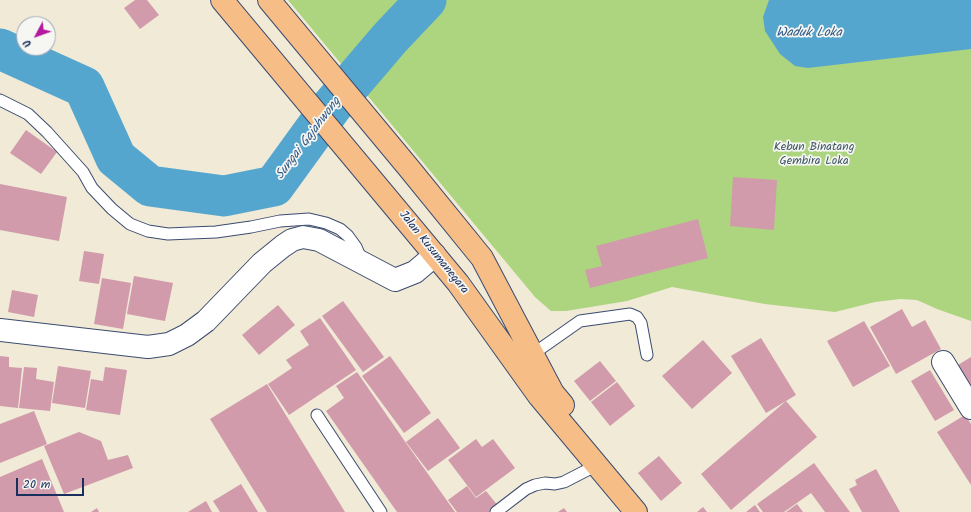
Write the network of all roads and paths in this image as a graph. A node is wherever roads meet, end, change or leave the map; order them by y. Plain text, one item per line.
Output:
1 (222, 0) edge
2 (269, 0) edge
3 (0, 100) edge
4 (435, 256) junction
5 (364, 264) junction
6 (0, 330) edge
7 (533, 354) junction
8 (647, 355) dead end
9 (943, 362) dead end
10 (971, 408) edge
11 (317, 415) dead end
12 (597, 465) junction
13 (381, 512) edge
14 (496, 512) edge
15 (636, 512) edge
16 (652, 512) edge

1 - 4 main road, Jalan Kusumanegara
2 - 7 main road
3 - 5 lane
4 - 5 street
4 - 12 main road, Jalan Kusumanegara
5 - 6 street
7 - 8 lane
7 - 16 main road
9 - 10 street
11 - 13 lane
12 - 14 lane
12 - 15 main road, Jalan Kusumanegara

